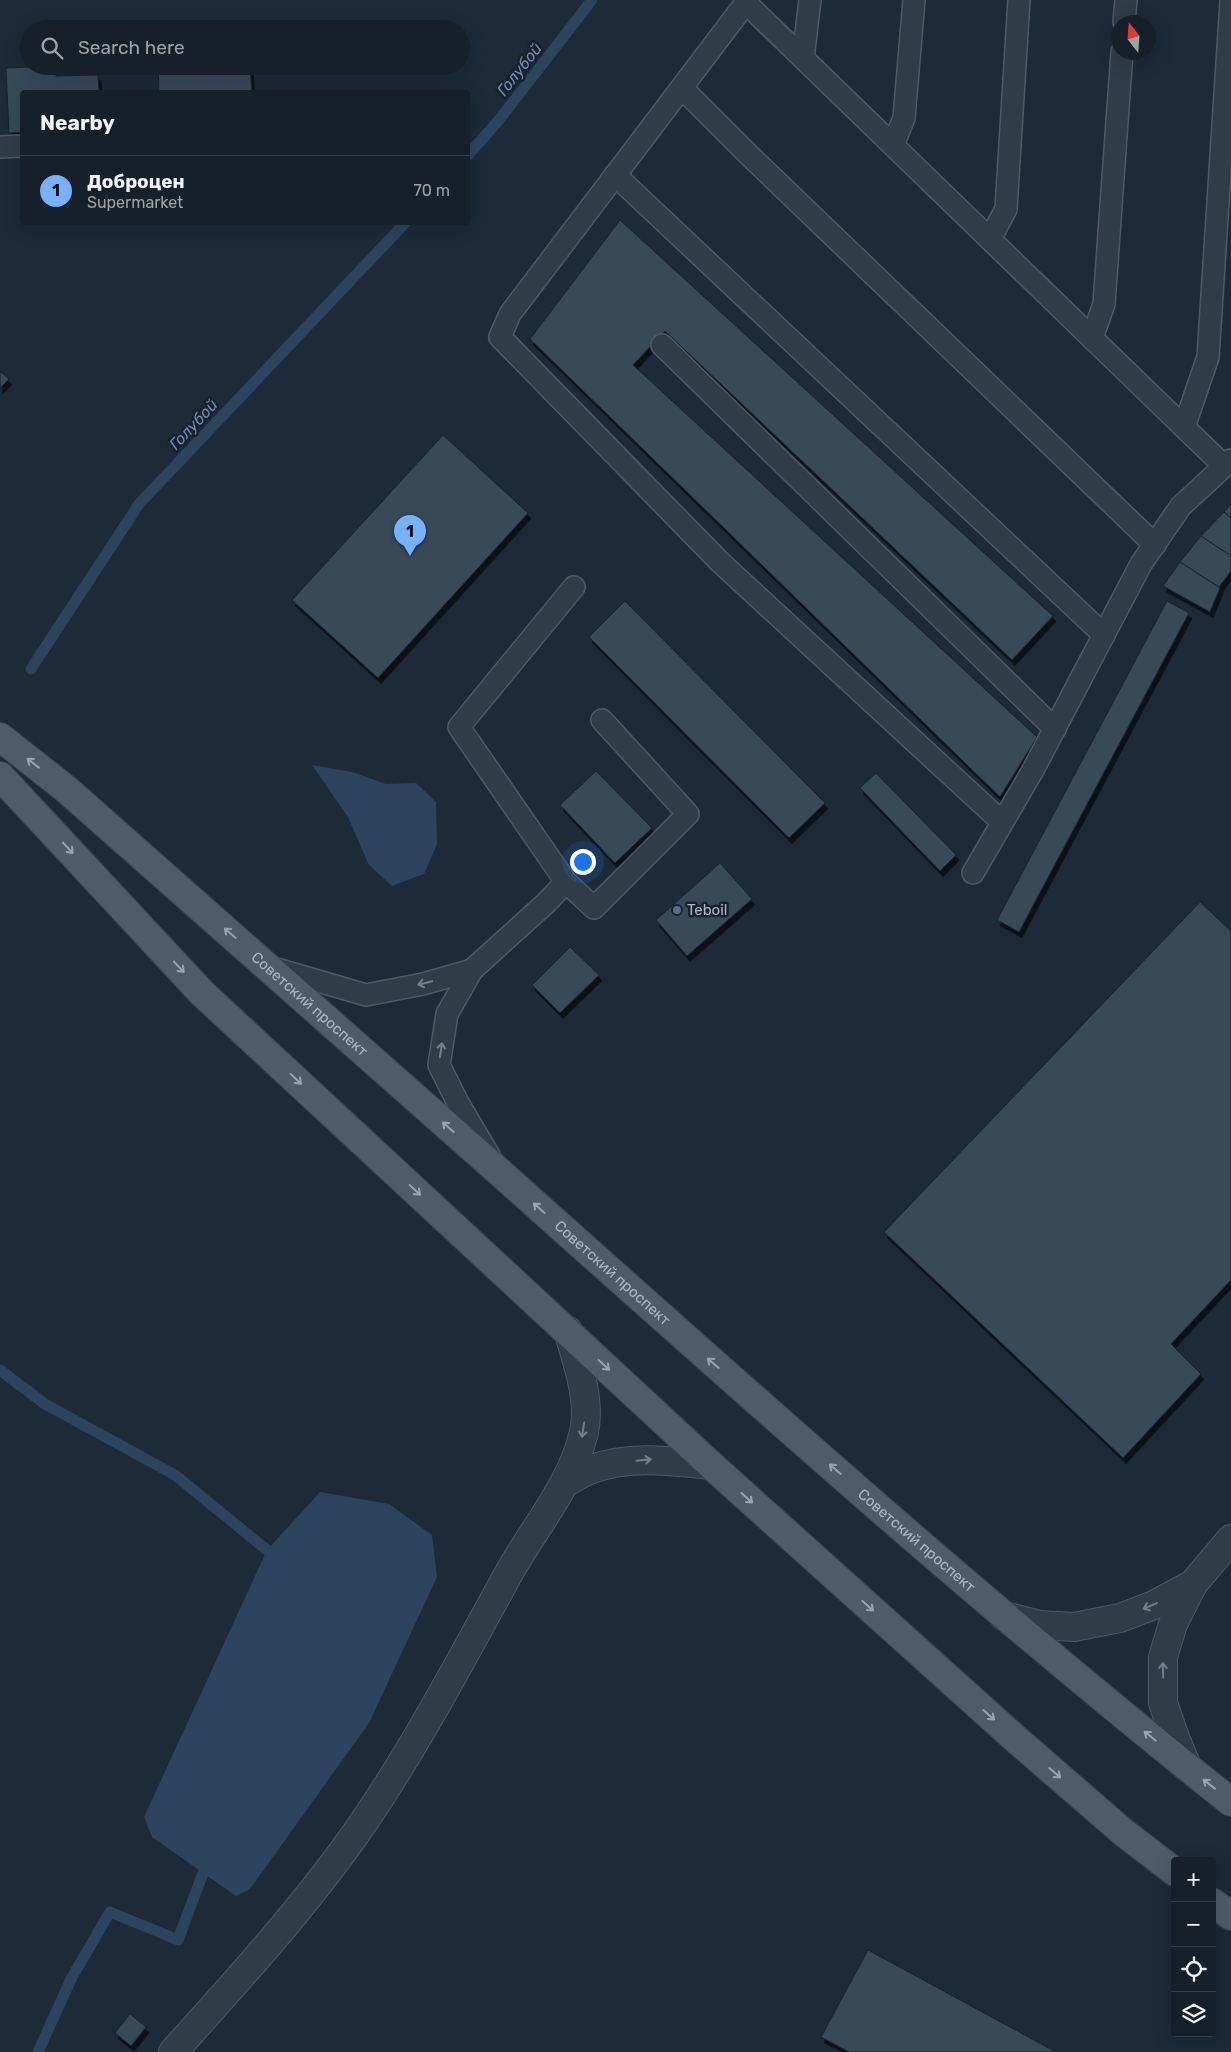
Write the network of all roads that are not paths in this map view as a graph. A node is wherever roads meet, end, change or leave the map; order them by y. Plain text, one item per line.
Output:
1 (810, 0) edge
2 (914, 0) edge
3 (1019, 0) edge
4 (1126, 0) edge
5 (1231, 0) edge
6 (747, 1) edge
7 (1125, 15) edge
8 (803, 58) junction
9 (1121, 60) edge
10 (682, 88) junction
11 (893, 145) junction
12 (20, 146) edge
13 (0, 147) edge
14 (615, 175) junction
15 (990, 239) junction
16 (1092, 338) junction
17 (662, 345) dead end
18 (1184, 427) junction
19 (1228, 463) edge
20 (1155, 544) junction
21 (574, 587) dead end
22 (1104, 635) junction
23 (602, 720) dead end
24 (1055, 730) junction
25 (0, 737) edge
26 (0, 776) edge
27 (1002, 822) junction
28 (973, 873) dead end
29 (566, 882) junction
30 (266, 966) junction
31 (472, 970) junction
32 (498, 1170) junction
33 (568, 1331) junction
34 (711, 1465) junction
35 (565, 1483) junction
36 (1231, 1539) edge
37 (1193, 1584) junction
38 (1004, 1616) junction
39 (1187, 1767) junction
40 (1231, 1802) edge
41 (1171, 1869) edge
42 (1216, 1905) edge
43 (1231, 1916) edge
44 (174, 2052) edge

1 - 8 lane
2 - 11 lane
3 - 15 lane
4 - 7 lane
5 - 18 lane
6 - 8 lane
6 - 10 lane
8 - 11 lane
9 - 16 lane
10 - 14 lane
10 - 20 lane
11 - 15 lane
12 - 13 lane
14 - 22 lane
14 - 27 lane
15 - 16 lane
16 - 18 lane
17 - 24 lane
18 - 19 lane
19 - 20 lane
20 - 22 lane
21 - 29 lane
22 - 24 lane
23 - 29 lane
24 - 27 lane
30 -> 25 main road, Советский проспект
26 -> 33 main road
27 - 28 lane
29 - 31 lane
31 -> 30 lane
32 -> 30 main road, Советский проспект
32 -> 31 lane
38 -> 32 main road, Советский проспект
33 -> 34 main road
33 -> 35 street
35 -> 34 street
34 -> 41 main road
35 - 44 street
36 - 37 street
37 -> 38 street
39 -> 37 street
39 -> 38 main road, Советский проспект
40 -> 39 main road, Советский проспект
42 - 43 main road

